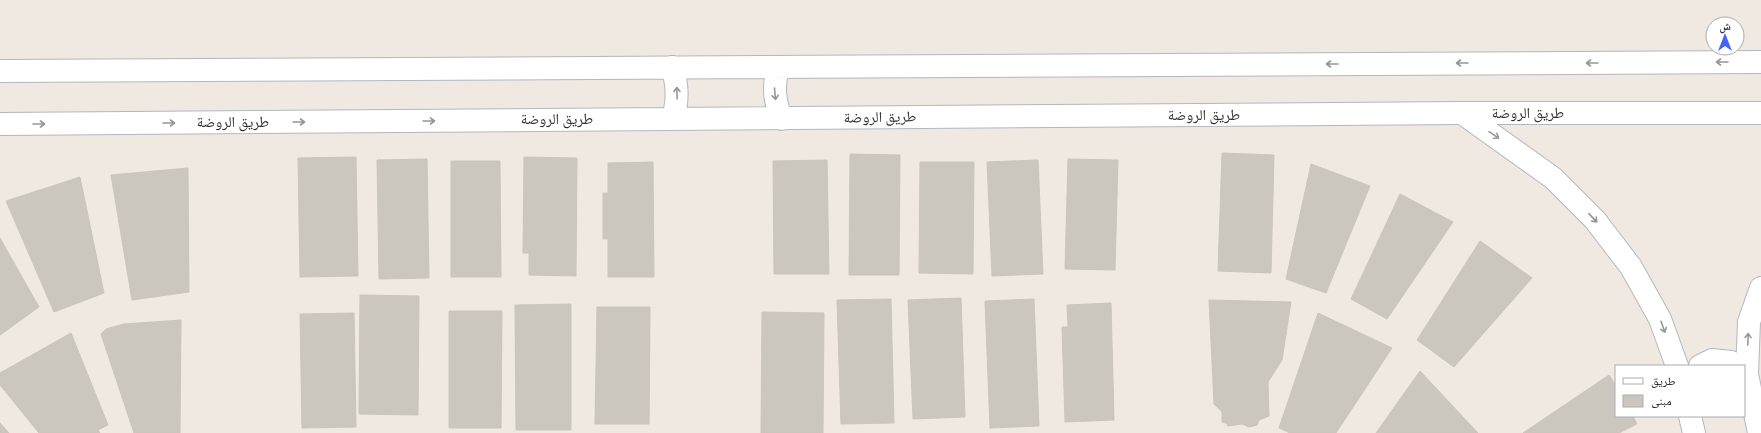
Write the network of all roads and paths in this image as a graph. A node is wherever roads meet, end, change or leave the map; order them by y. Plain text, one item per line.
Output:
1 (1761, 62) edge
2 (672, 67) junction
3 (778, 68) junction
4 (0, 71) edge
5 (1462, 113) junction
6 (1761, 113) edge
7 (673, 118) junction
8 (782, 119) junction
9 (0, 124) edge
10 (1761, 288) edge
11 (1677, 365) edge
12 (1702, 365) edge
13 (1735, 365) edge
14 (1743, 365) edge
15 (1745, 382) edge
16 (1690, 417) edge
17 (1694, 433) edge
18 (1759, 433) edge

1 -> 3 street
2 - 3 street
2 - 4 street
7 -> 2 street
3 -> 8 street
5 - 6 street, طريق الروضة
5 - 8 street, طريق الروضة
5 -> 11 street
7 - 8 street, طريق الروضة
9 -> 7 street, طريق الروضة
14 -> 10 street
12 - 13 street
15 - 18 street
16 - 17 street

